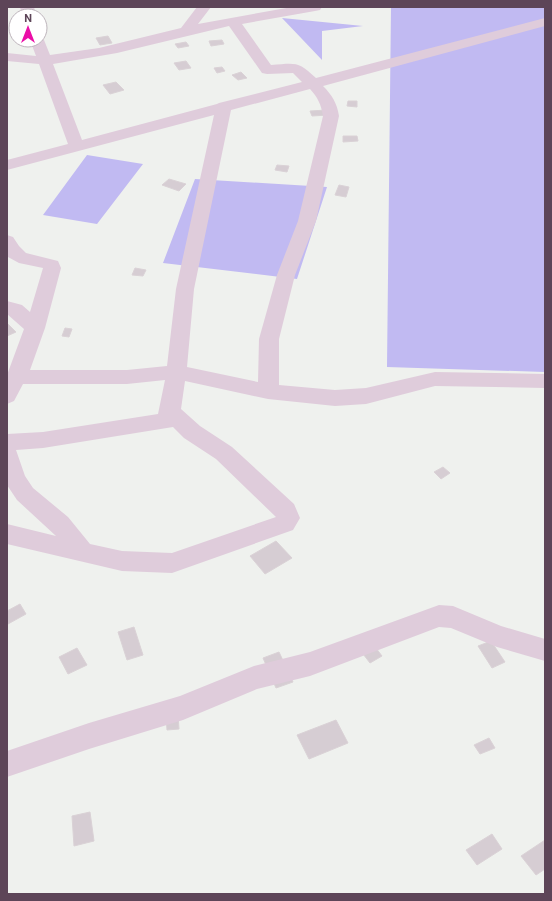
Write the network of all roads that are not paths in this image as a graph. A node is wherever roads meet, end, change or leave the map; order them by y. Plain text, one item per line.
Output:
1 (204, 7) edge
2 (315, 7) edge
3 (233, 21) junction
4 (545, 22) edge
5 (186, 31) junction
6 (40, 48) edge
7 (7, 57) edge
8 (45, 60) junction
9 (314, 83) junction
10 (224, 106) junction
11 (76, 145) junction
12 (7, 164) edge
13 (7, 241) edge
14 (7, 307) edge
15 (35, 328) junction
16 (176, 372) junction
17 (18, 377) junction
18 (545, 381) edge
19 (268, 392) junction
20 (7, 396) edge
21 (170, 412) junction
22 (7, 442) edge
23 (7, 454) edge
24 (7, 534) edge
25 (82, 551) junction
26 (545, 650) edge
27 (7, 764) edge

1 - 5 street
2 - 3 street
3 - 5 street
3 - 9 street
4 - 9 street
5 - 8 street
6 - 8 street
7 - 8 street
8 - 11 street
9 - 10 street
9 - 19 street
10 - 11 street
10 - 16 street
11 - 12 street
13 - 15 street
14 - 15 street
15 - 17 street
16 - 17 street
16 - 19 street
16 - 21 street
17 - 20 street
18 - 19 street
21 - 22 street
21 - 25 street
23 - 25 street
24 - 25 street
26 - 27 street

